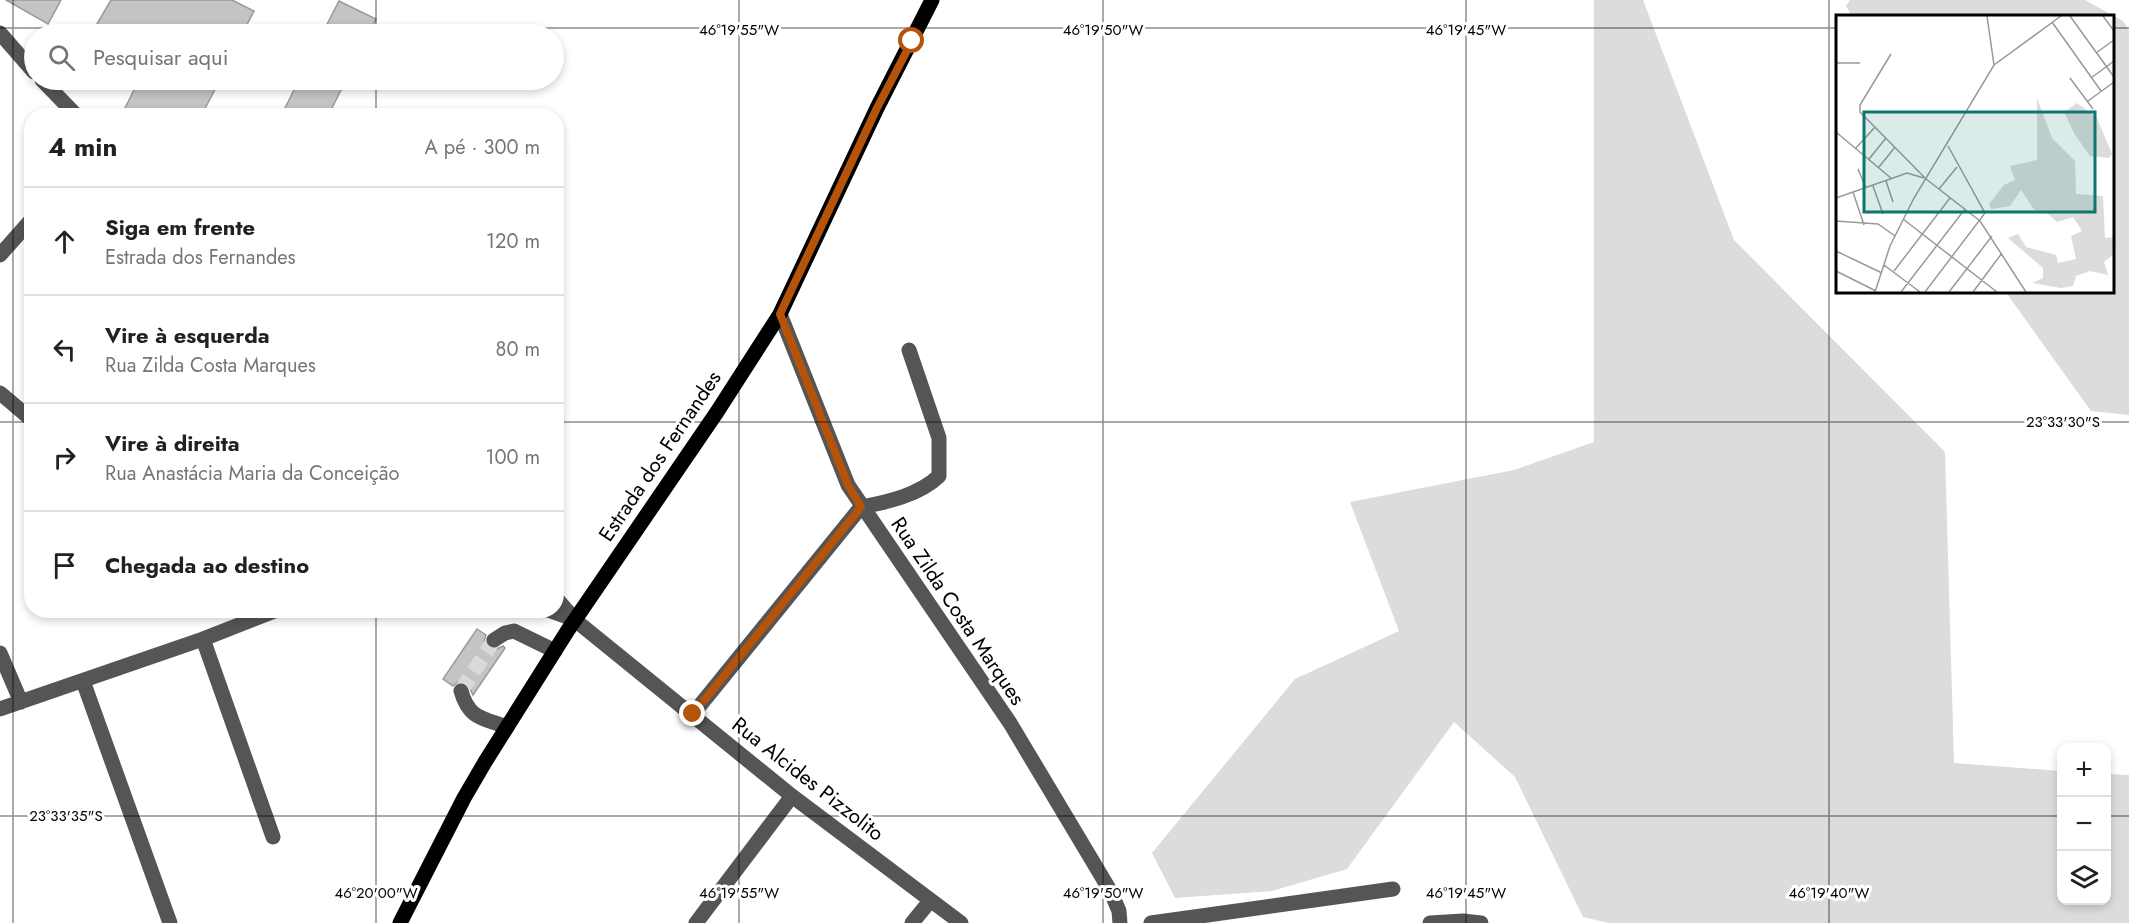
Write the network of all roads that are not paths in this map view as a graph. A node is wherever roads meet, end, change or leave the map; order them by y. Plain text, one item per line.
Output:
1 (932, 0) edge
2 (0, 33) edge
3 (24, 61) edge
4 (52, 90) edge
5 (69, 108) edge
6 (24, 228) edge
7 (0, 255) edge
8 (780, 314) junction
9 (909, 350) dead end
10 (0, 393) edge
11 (24, 413) edge
12 (861, 507) junction
13 (564, 607) edge
14 (564, 616) edge
15 (251, 618) edge
16 (575, 620) junction
17 (203, 639) junction
18 (494, 640) dead end
19 (555, 651) junction
20 (0, 652) edge
21 (83, 681) junction
22 (461, 691) dead end
23 (21, 702) junction
24 (0, 709) edge
25 (693, 714) junction
26 (507, 727) junction
27 (792, 796) junction
28 (273, 837) dead end
29 (1393, 889) dead end
30 (930, 900) junction
31 (170, 923) edge
32 (400, 923) edge
33 (696, 923) edge
34 (912, 923) edge
35 (961, 923) edge
36 (1120, 923) edge
37 (1151, 923) edge
38 (1430, 923) edge
39 (1481, 923) edge

1 - 8 main road, Estrada dos Fernandes
2 - 3 street
4 - 5 street
6 - 7 street
8 - 12 street, Rua Zilda Costa Marques
8 - 16 main road, Estrada dos Fernandes
9 - 12 street
10 - 11 street
12 - 25 street
12 - 36 street, Rua Zilda Costa Marques
13 - 16 street
14 - 16 street
15 - 17 street
16 - 19 main road, Estrada dos Fernandes
16 - 25 street, Rua Alcides Pizzolito
17 - 21 street
17 - 28 street
18 - 19 street
19 - 26 main road, Estrada dos Fernandes
20 - 23 street
21 - 23 street
21 - 31 street
22 - 26 street
23 - 24 street
25 - 27 street, Rua Alcides Pizzolito
26 - 32 main road, Estrada dos Fernandes
27 - 30 street, Rua Alcides Pizzolito
27 - 33 street
29 - 37 street
30 - 34 street
30 - 35 street, Rua Alcides Pizzolito
38 - 39 street

